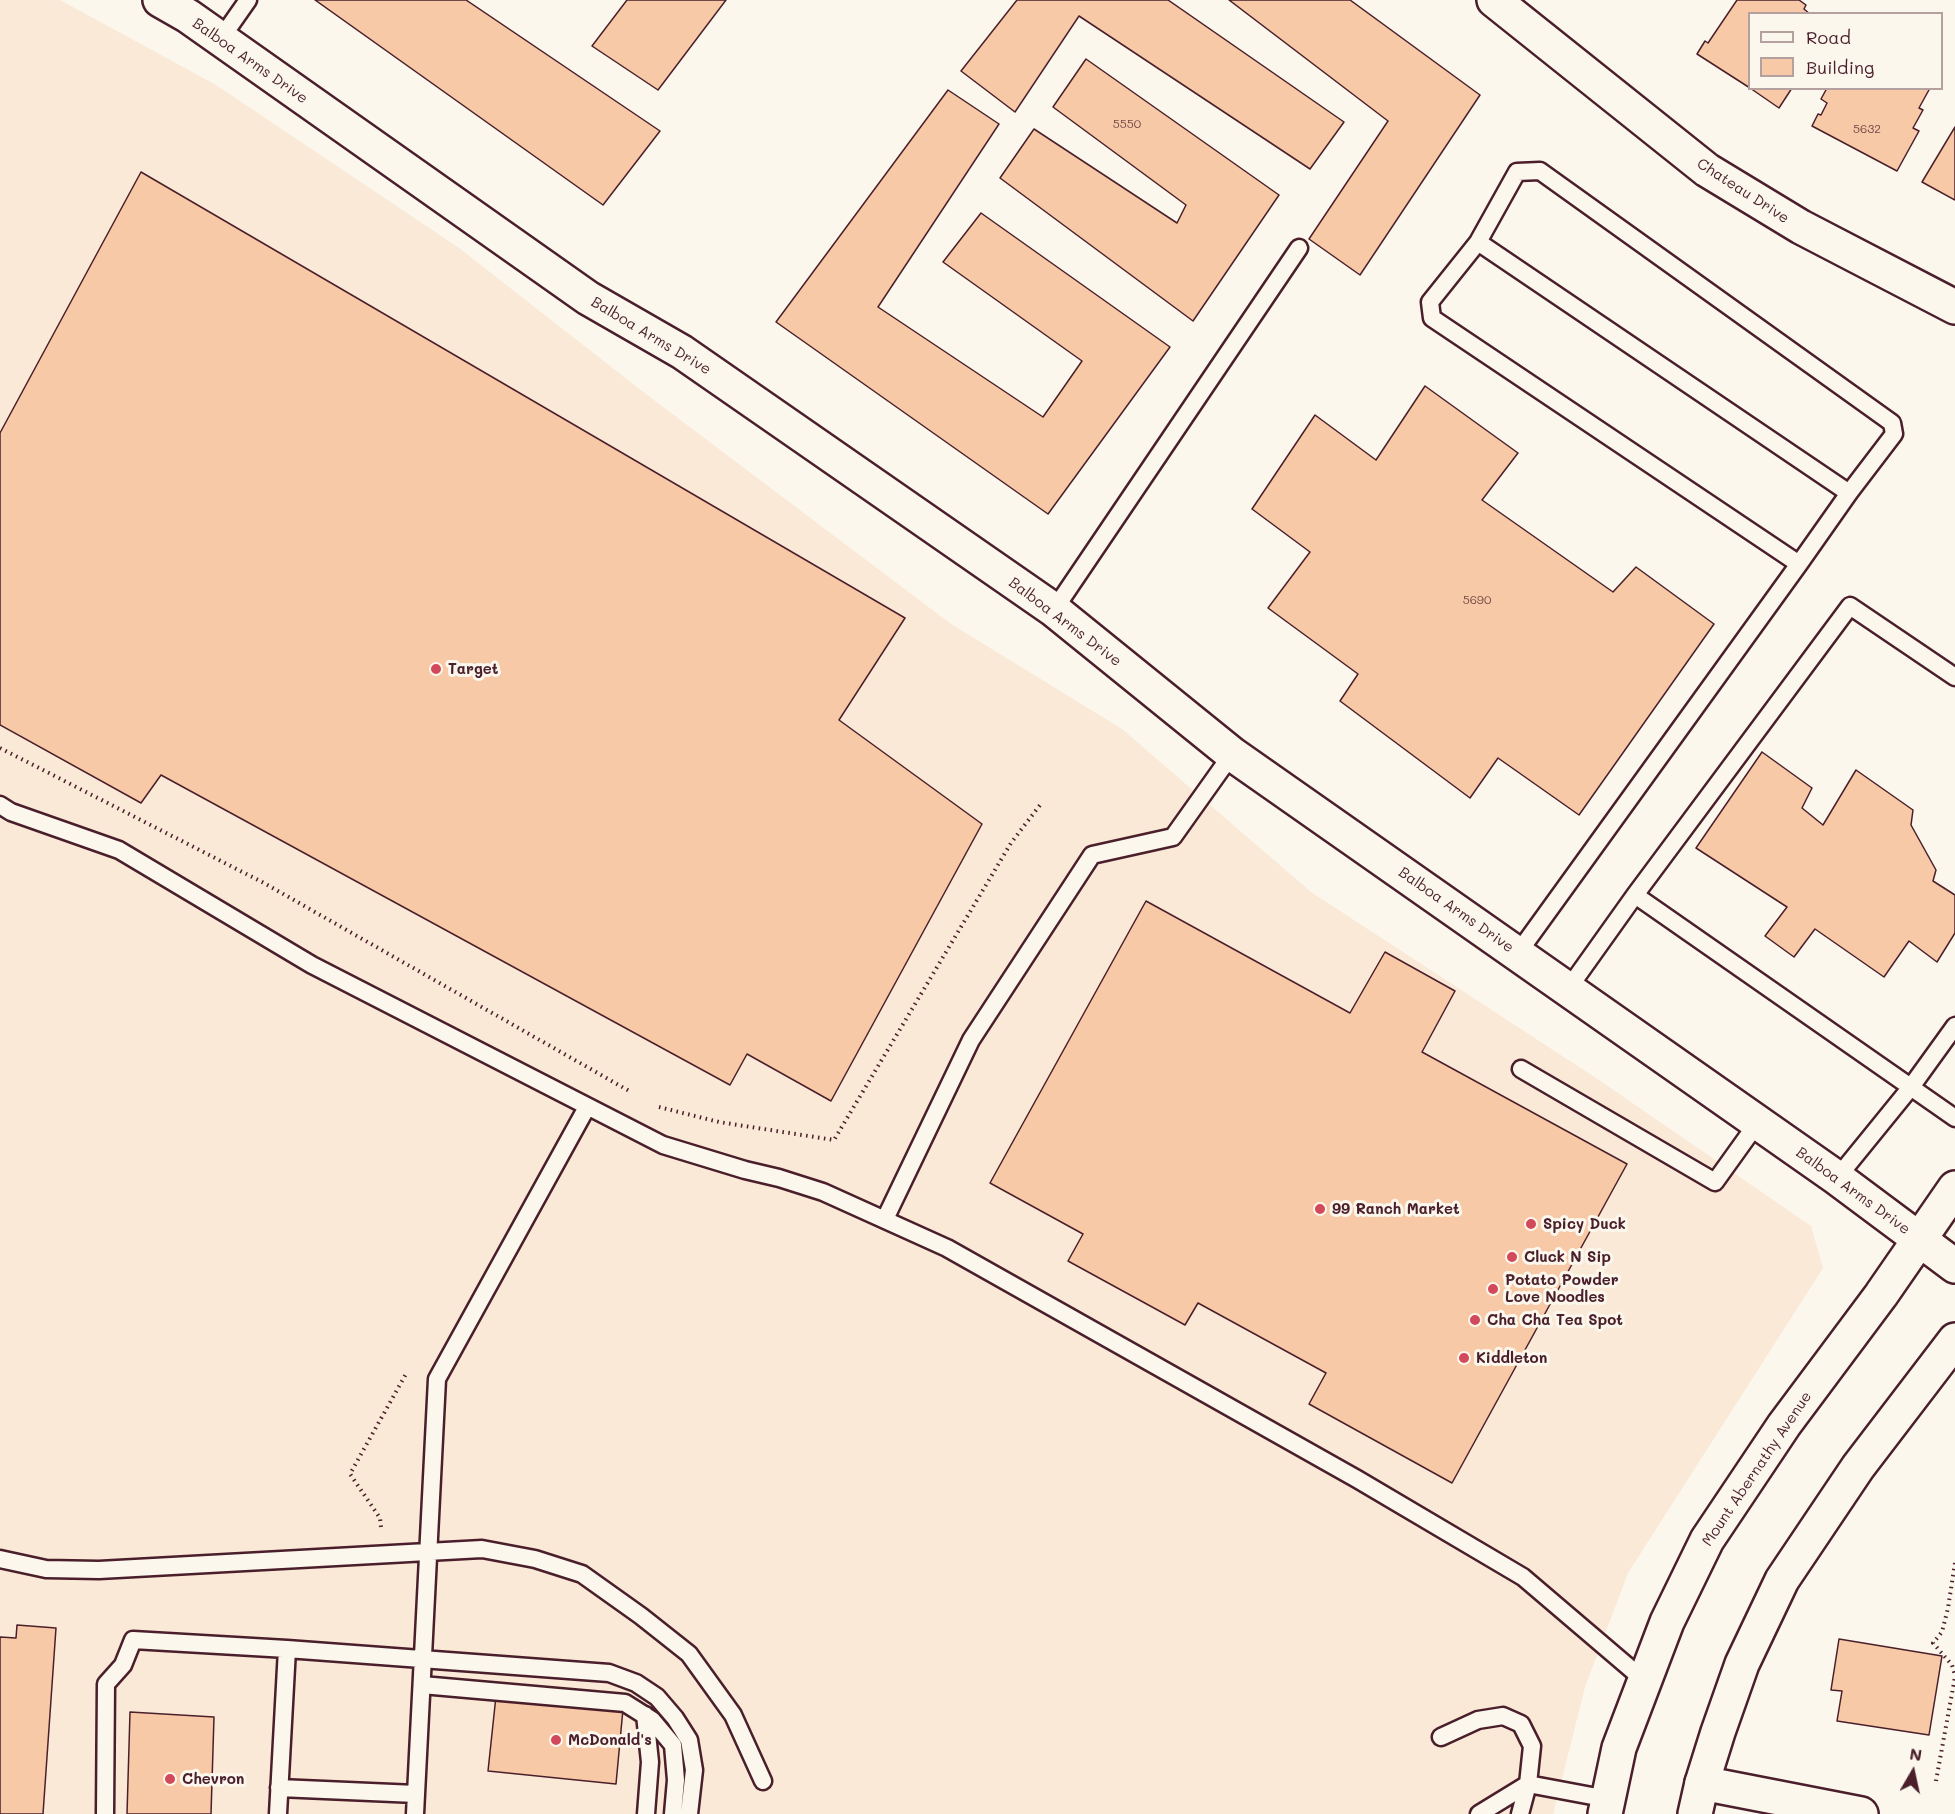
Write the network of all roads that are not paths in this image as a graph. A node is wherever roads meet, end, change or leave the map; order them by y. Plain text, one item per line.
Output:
1 (160, 0) edge
2 (248, 0) edge
3 (1494, 0) edge
4 (220, 39) junction
5 (1478, 242) junction
6 (1299, 248) dead end
7 (1955, 307) edge
8 (1849, 493) junction
9 (1799, 564) junction
10 (1054, 610) junction
11 (1955, 677) edge
12 (1232, 754) junction
13 (0, 805) edge
14 (1635, 895) junction
15 (1518, 953) junction
16 (1568, 989) junction
17 (1955, 1026) edge
18 (1521, 1069) dead end
19 (1911, 1087) junction
20 (587, 1107) junction
21 (1955, 1118) edge
22 (1758, 1122) junction
23 (1837, 1178) junction
24 (1955, 1188) edge
25 (885, 1220) junction
26 (1919, 1239) junction
27 (1955, 1266) edge
28 (1955, 1340) edge
29 (429, 1551) junction
30 (0, 1559) edge
31 (287, 1649) junction
32 (423, 1659) junction
33 (1645, 1682) junction
34 (422, 1685) junction
35 (645, 1714) junction
36 (1441, 1737) dead end
37 (763, 1781) dead end
38 (1528, 1784) junction
39 (279, 1788) junction
40 (416, 1794) junction
41 (1698, 1799) edge
42 (1607, 1806) edge
43 (105, 1814) edge
44 (278, 1814) edge
45 (415, 1814) edge
46 (646, 1814) edge
47 (673, 1814) edge
48 (689, 1814) edge
49 (1479, 1814) edge
50 (1520, 1814) edge
51 (1861, 1814) edge

1 - 4 street, Balboa Arms Drive
2 - 4 lane
3 - 7 street, Chateau Drive
4 - 10 street, Balboa Arms Drive
5 - 8 lane
5 - 8 lane
5 - 9 lane
6 - 10 lane
8 - 9 lane
9 - 15 lane
10 - 12 street, Balboa Arms Drive
11 - 14 lane
12 - 15 street, Balboa Arms Drive
12 - 25 lane
13 - 20 lane
14 - 16 lane
14 - 19 lane
15 - 16 street, Balboa Arms Drive
16 - 22 street, Balboa Arms Drive
17 - 19 lane
18 - 22 lane
19 - 21 lane
19 - 23 lane
20 - 25 lane
20 - 29 lane
22 - 23 street, Balboa Arms Drive
23 - 26 street, Balboa Arms Drive
24 - 26 street, Mount Abernathy Avenue
25 - 33 lane
26 - 27 street, Balboa Arms Drive
26 - 33 street, Mount Abernathy Avenue
28 - 41 street
29 - 30 lane
29 - 32 lane
29 - 37 lane
31 - 32 lane
31 - 39 lane
31 - 43 lane
32 - 34 lane
32 - 48 lane
33 - 42 street, Mount Abernathy Avenue
34 - 35 lane
34 - 40 lane
35 - 46 lane
35 - 47 lane
36 - 38 lane
38 - 42 lane
38 - 49 lane
38 - 50 lane
39 - 40 lane
39 - 44 lane
40 - 45 lane
41 - 51 street

